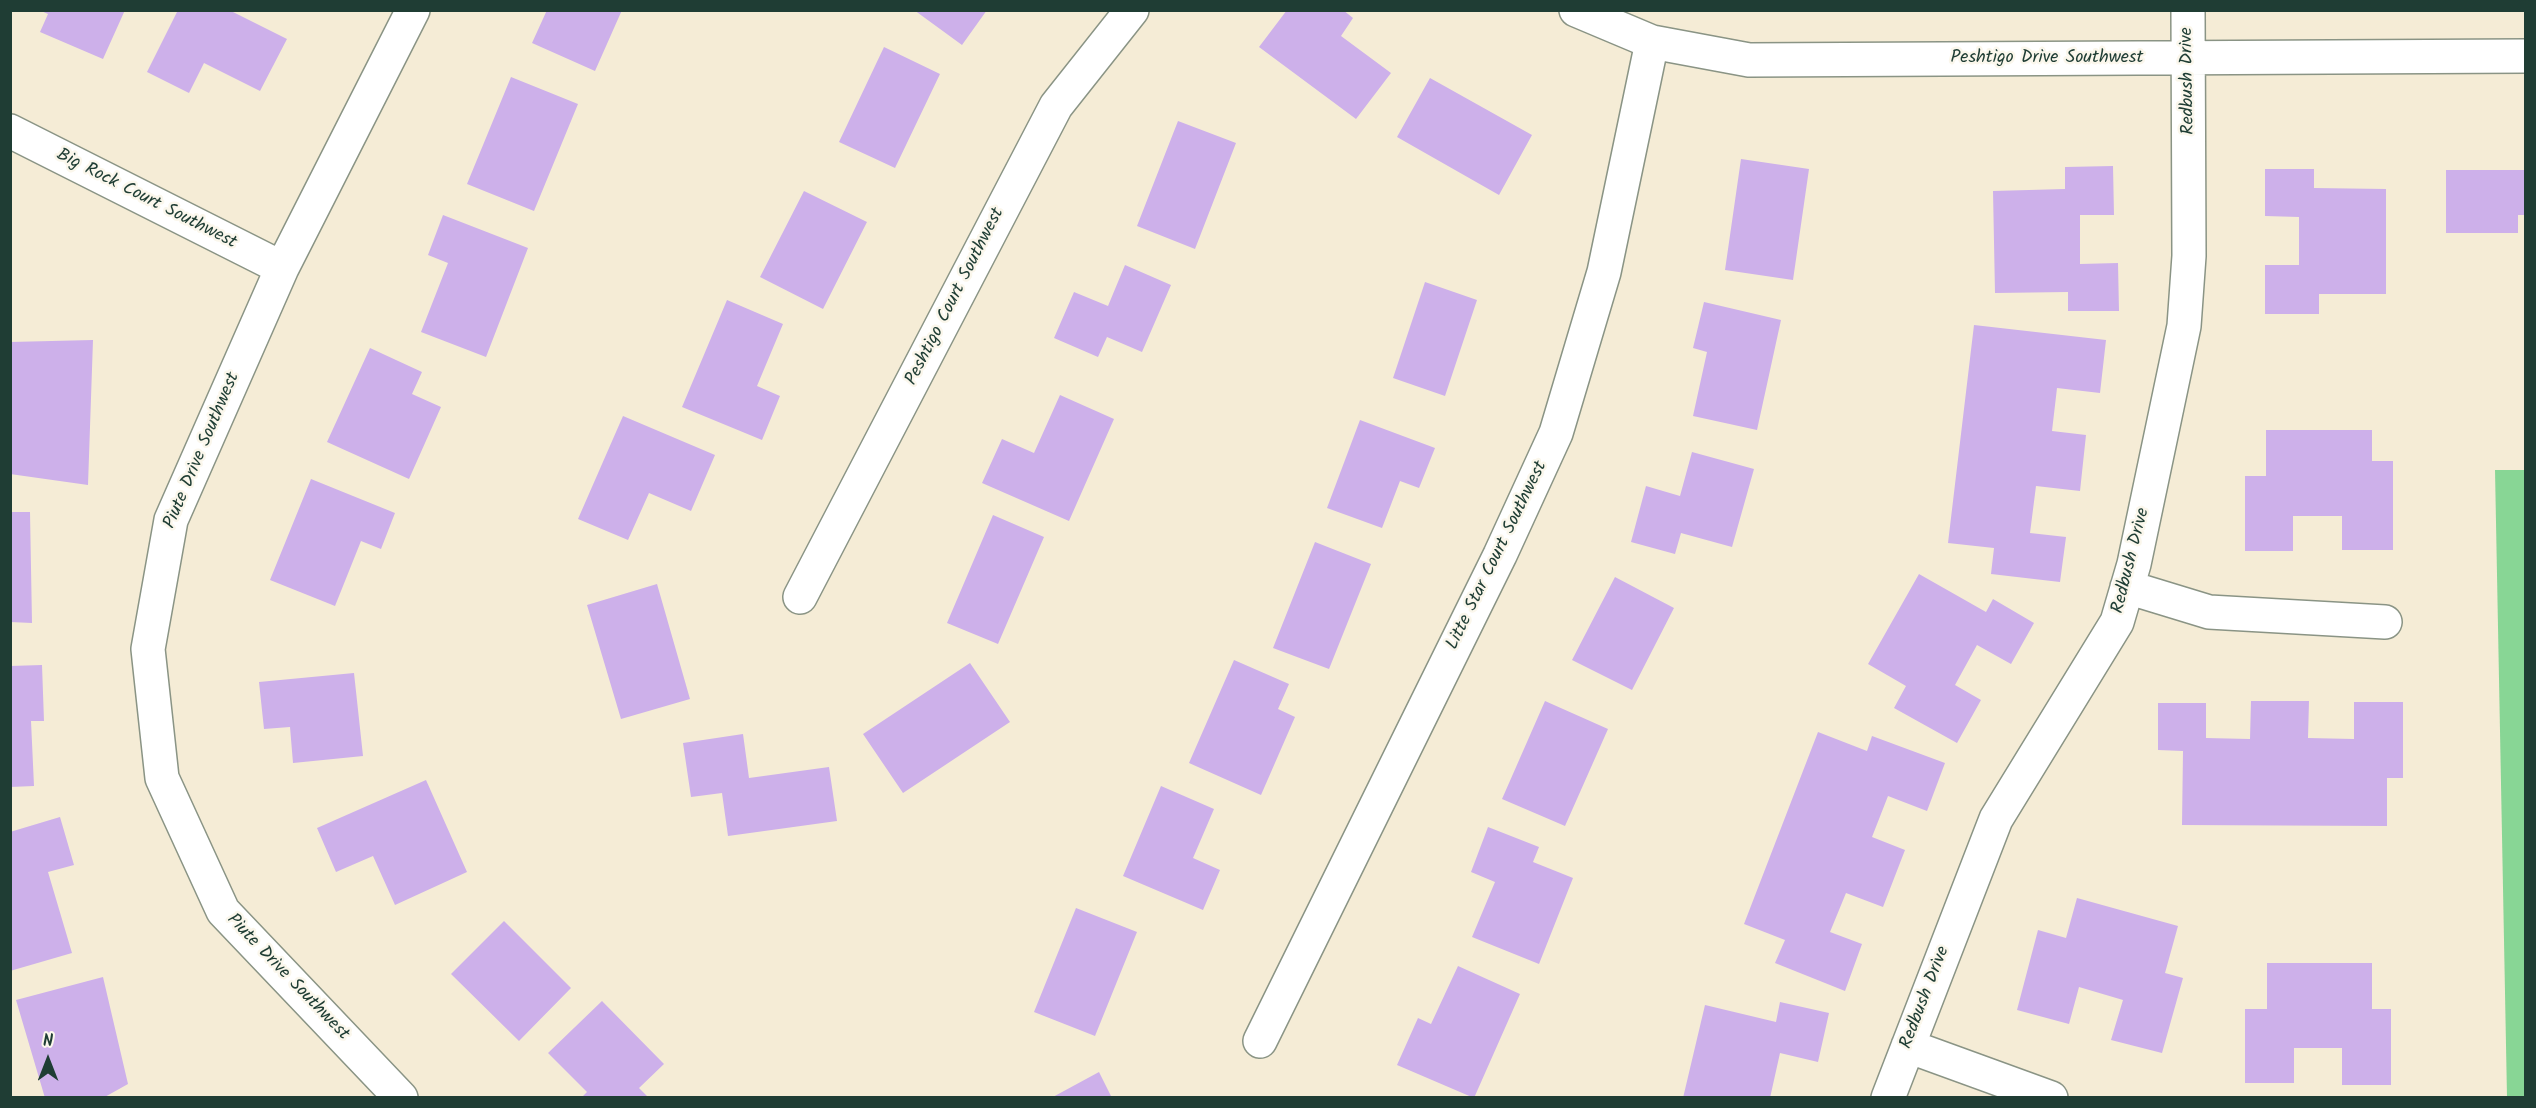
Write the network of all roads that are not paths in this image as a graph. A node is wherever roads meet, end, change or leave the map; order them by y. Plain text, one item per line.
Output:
1 (413, 10) edge
2 (1132, 10) edge
3 (1576, 10) edge
4 (2188, 10) edge
5 (1652, 42) junction
6 (2526, 56) edge
7 (2190, 58) junction
8 (10, 131) edge
9 (282, 268) junction
10 (2127, 587) junction
11 (800, 597) dead end
12 (2385, 622) dead end
13 (1260, 1041) dead end
14 (1908, 1046) junction
15 (401, 1098) edge
16 (1888, 1098) edge
17 (2051, 1098) edge

1 - 9 street, Piute Drive Southwest
2 - 11 street, Peshtigo Court Southwest
3 - 5 street, Peshtigo Drive Southwest
4 - 7 street, Redbush Drive
5 - 7 street, Peshtigo Drive Southwest
5 - 13 street, Litte Star Court Southwest
6 - 7 street, Peshtigo Drive Southwest
7 - 10 street, Redbush Drive
8 - 9 street, Big Rock Court Southwest
9 - 15 street, Piute Drive Southwest
10 - 12 street
10 - 14 street, Redbush Drive
14 - 16 street, Redbush Drive
14 - 17 street

